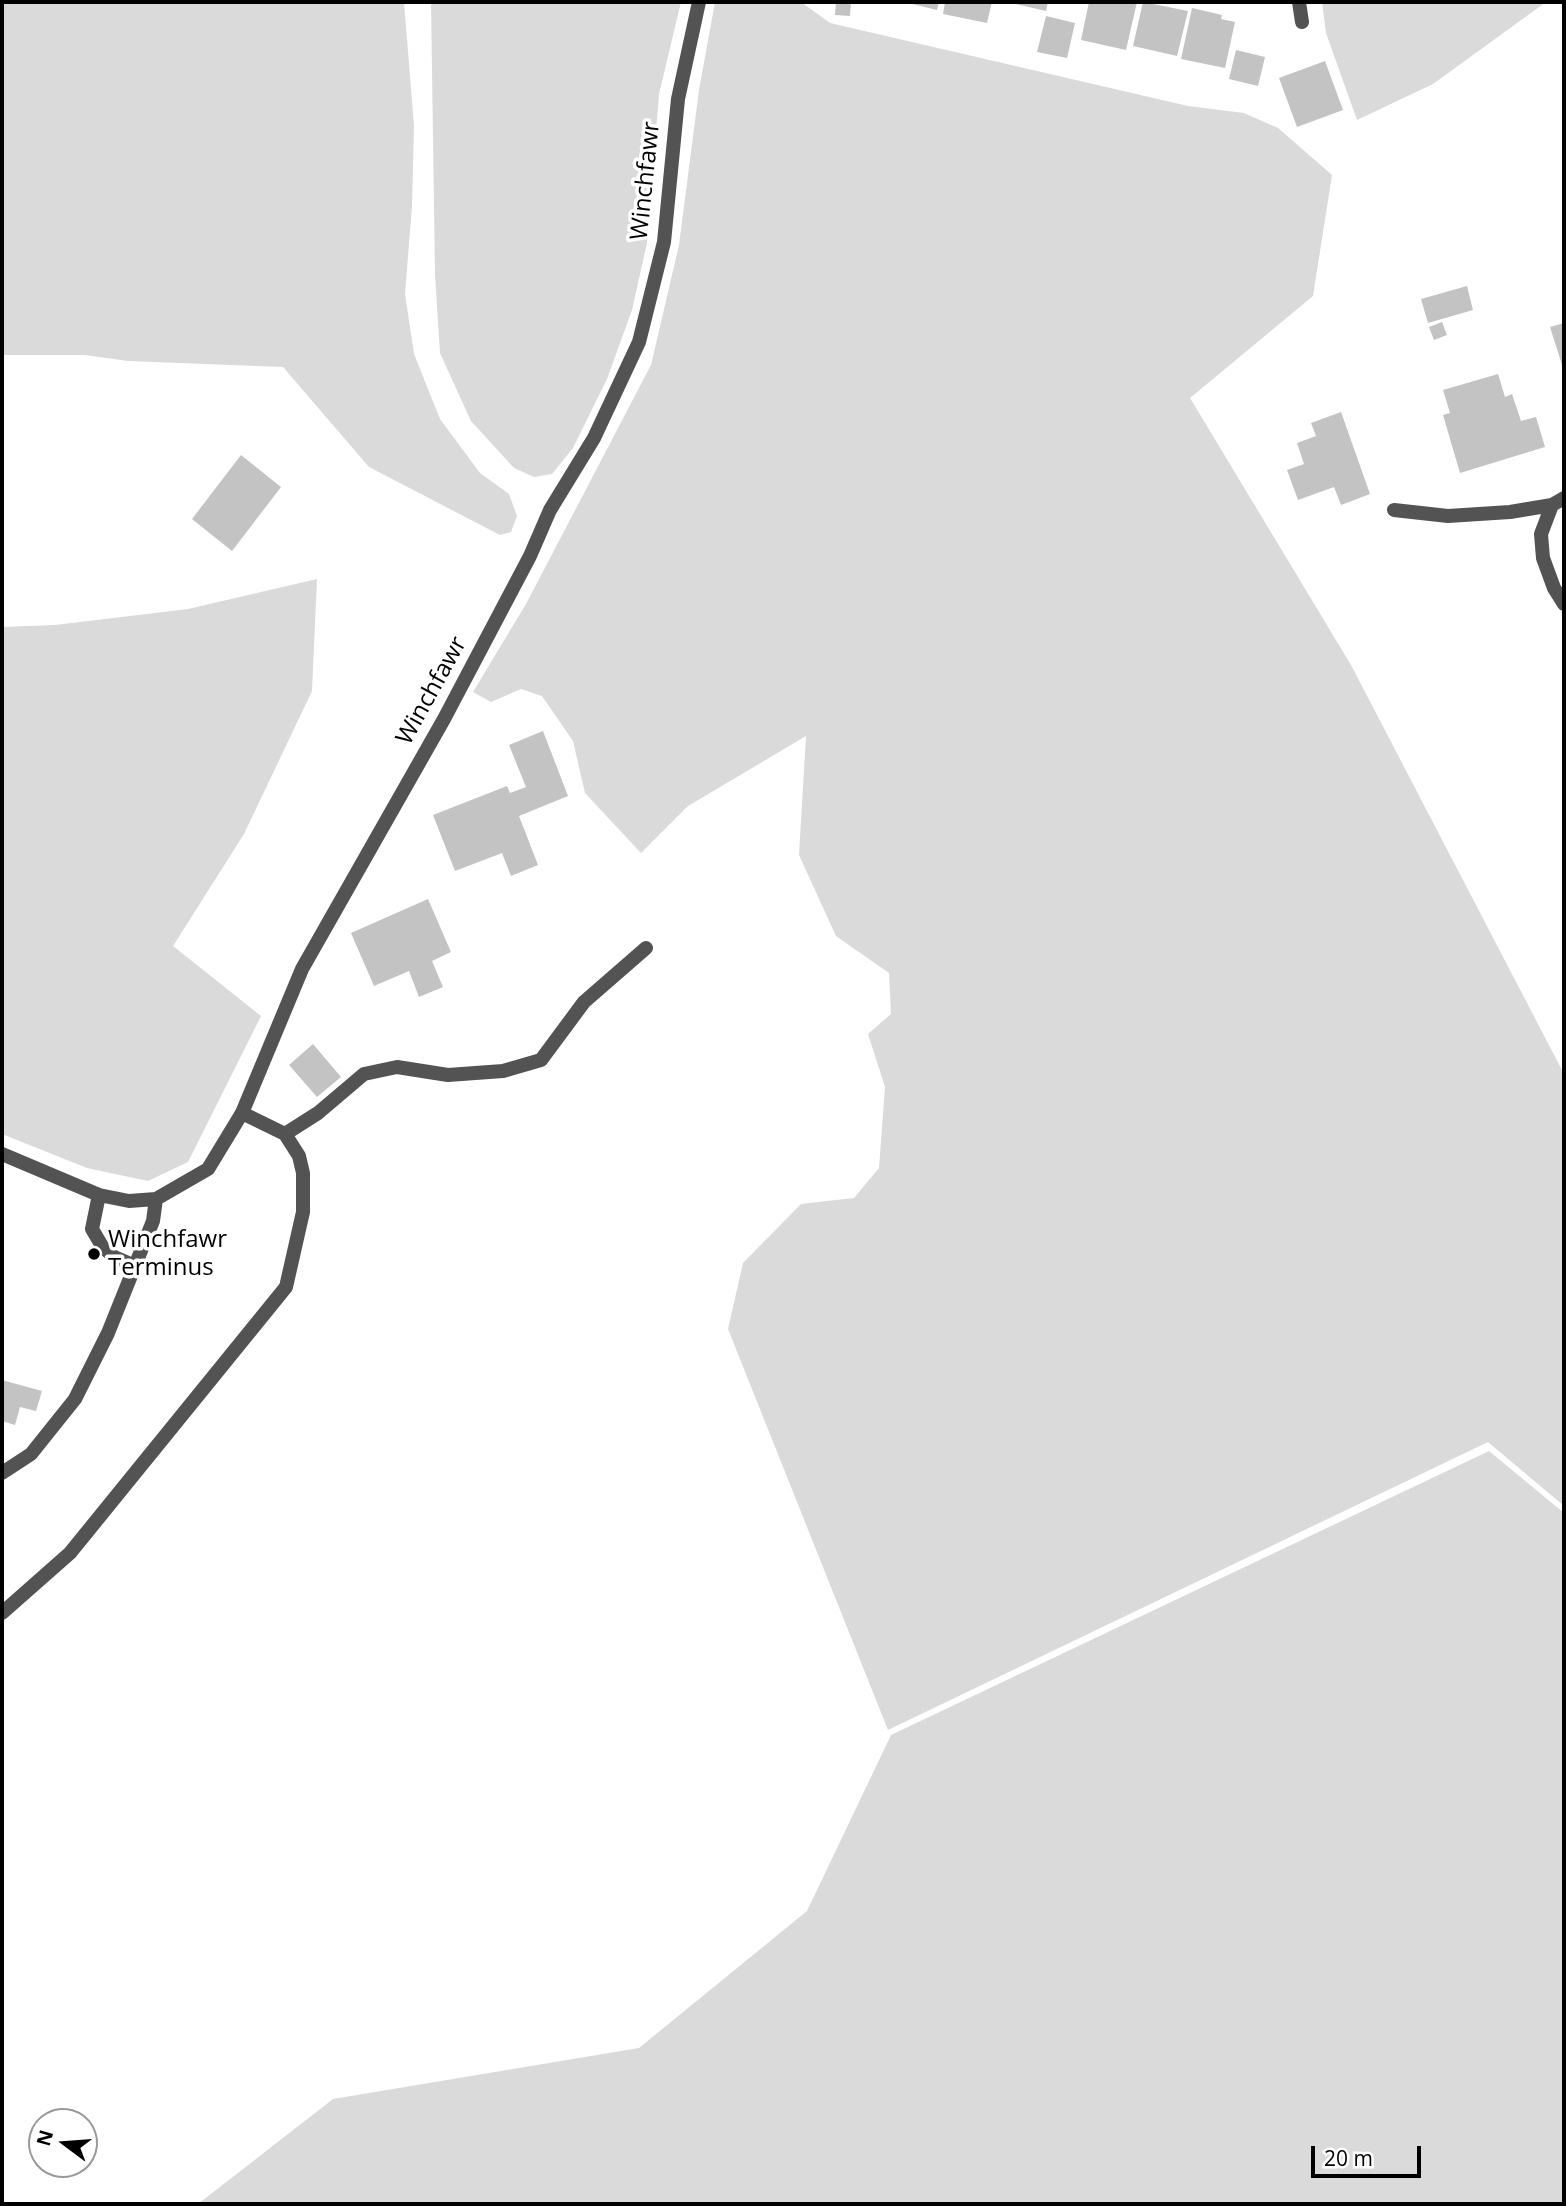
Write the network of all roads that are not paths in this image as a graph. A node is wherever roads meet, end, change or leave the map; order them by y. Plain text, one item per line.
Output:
1 (699, 2) edge
2 (1299, 2) edge
3 (1302, 22) dead end
4 (1558, 501) edge
5 (1394, 510) dead end
6 (1564, 604) edge
7 (646, 948) dead end
8 (242, 1113) junction
9 (285, 1134) junction
10 (2, 1154) edge
11 (99, 1195) junction
12 (156, 1199) junction
13 (135, 1266) junction
14 (2, 1473) edge
15 (2, 1613) edge

1 - 8 street, Winchfawr
2 - 3 street
4 - 5 street
4 - 6 street
7 - 9 street
8 - 9 street
8 - 12 street, Winchfawr
9 - 15 street
10 - 11 street, Winchfawr
11 - 12 street, Winchfawr
11 - 13 street
12 - 13 street
13 - 14 street

